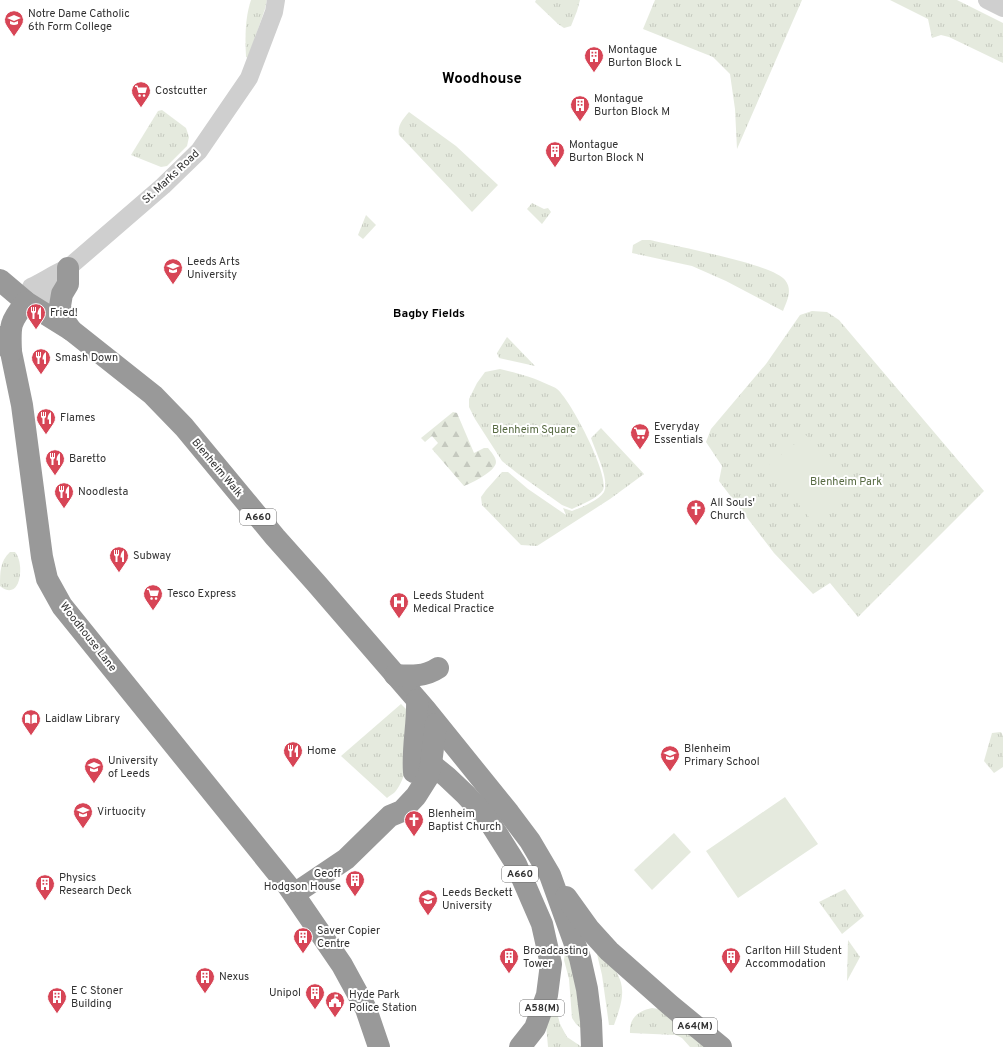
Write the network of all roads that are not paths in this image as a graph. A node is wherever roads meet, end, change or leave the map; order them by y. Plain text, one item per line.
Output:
1 (276, 0) edge
2 (987, 0) edge
3 (1003, 8) edge
4 (68, 268) junction
5 (0, 280) edge
6 (26, 302) junction
7 (0, 308) edge
8 (70, 330) junction
9 (5, 345) edge
10 (438, 668) dead end
11 (395, 675) junction
12 (426, 711) junction
13 (421, 764) junction
14 (466, 795) junction
15 (416, 796) junction
16 (390, 816) junction
17 (550, 876) junction
18 (302, 899) junction
19 (551, 964) joint
20 (379, 1047) edge
21 (520, 1047) edge
22 (592, 1047) edge
23 (722, 1047) edge

1 - 4 street, St. Marks Road
2 - 3 street
4 - 6 street, St. Marks Road
4 - 8 highway
5 - 6 highway, Blenheim Walk / A660
6 - 7 highway
6 - 8 highway, Blenheim Walk / A660
6 - 9 highway, Woodhouse Lane
8 - 11 highway, Blenheim Walk / A660
9 - 18 highway, Woodhouse Lane
10 - 11 highway
11 - 12 highway, Blenheim Walk / A660
12 - 13 highway
12 - 13 highway
12 - 17 highway, A660
13 - 14 highway, A660
13 - 15 highway
13 - 16 highway
14 - 15 highway
14 - 19 highway, A660
15 - 16 highway
16 - 18 highway
17 - 22 highway, A660
17 - 23 highway, A64(M)
18 - 20 highway, Woodhouse Lane
19 - 21 highway, A58(M)

